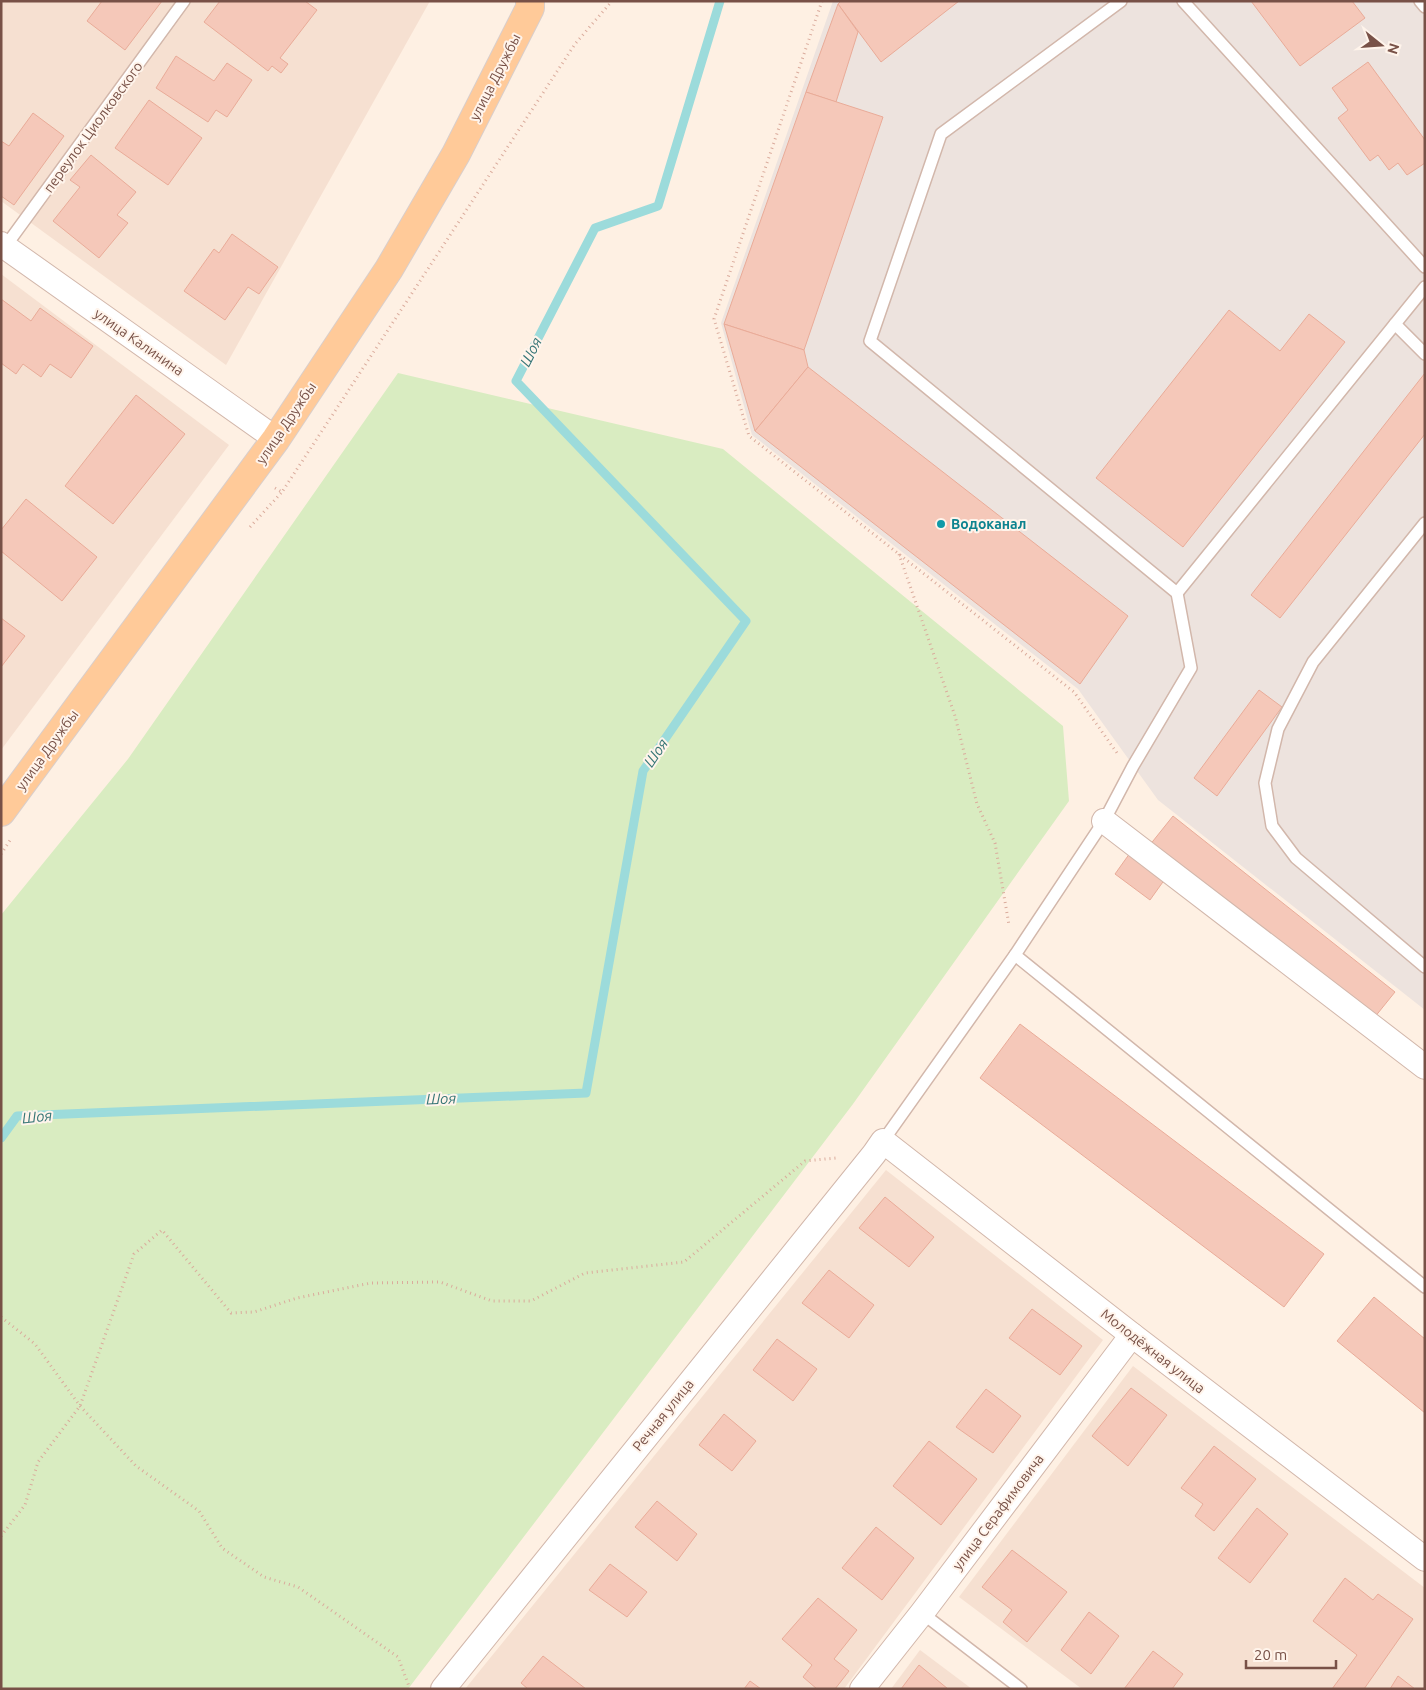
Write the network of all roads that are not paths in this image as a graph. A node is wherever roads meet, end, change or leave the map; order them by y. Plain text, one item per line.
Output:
1 (184, 1) edge
2 (1121, 1) edge
3 (1183, 1) edge
4 (1420, 1) edge
5 (530, 5) edge
6 (1425, 7) edge
7 (3, 248) edge
8 (1425, 267) edge
9 (1425, 287) edge
10 (1395, 324) junction
11 (1425, 354) edge
12 (276, 439) junction
13 (1425, 523) edge
14 (1177, 593) junction
15 (1, 812) edge
16 (1104, 822) junction
17 (1014, 955) junction
18 (1425, 967) edge
19 (1425, 1067) edge
20 (879, 1148) junction
21 (1425, 1287) edge
22 (1132, 1335) junction
23 (1425, 1559) edge
24 (922, 1613) junction
25 (442, 1689) edge
26 (862, 1689) edge
27 (1021, 1689) edge

1 - 7 lane, переулок Циолковского
2 - 14 lane
3 - 8 lane
4 - 6 lane
5 - 12 main road, улица Дружбы
7 - 12 street, улица Калинина
9 - 10 lane
10 - 11 lane
10 - 14 lane
12 - 15 main road, улица Дружбы
13 - 18 lane
14 - 16 lane
16 - 17 lane
16 - 19 street
17 - 20 lane
17 - 21 lane
20 - 22 street, Молодёжная улица
20 - 25 street, Речная улица
22 - 23 street, Молодёжная улица
22 - 24 street, улица Серафимовича
24 - 26 street, улица Серафимовича
24 - 27 lane

